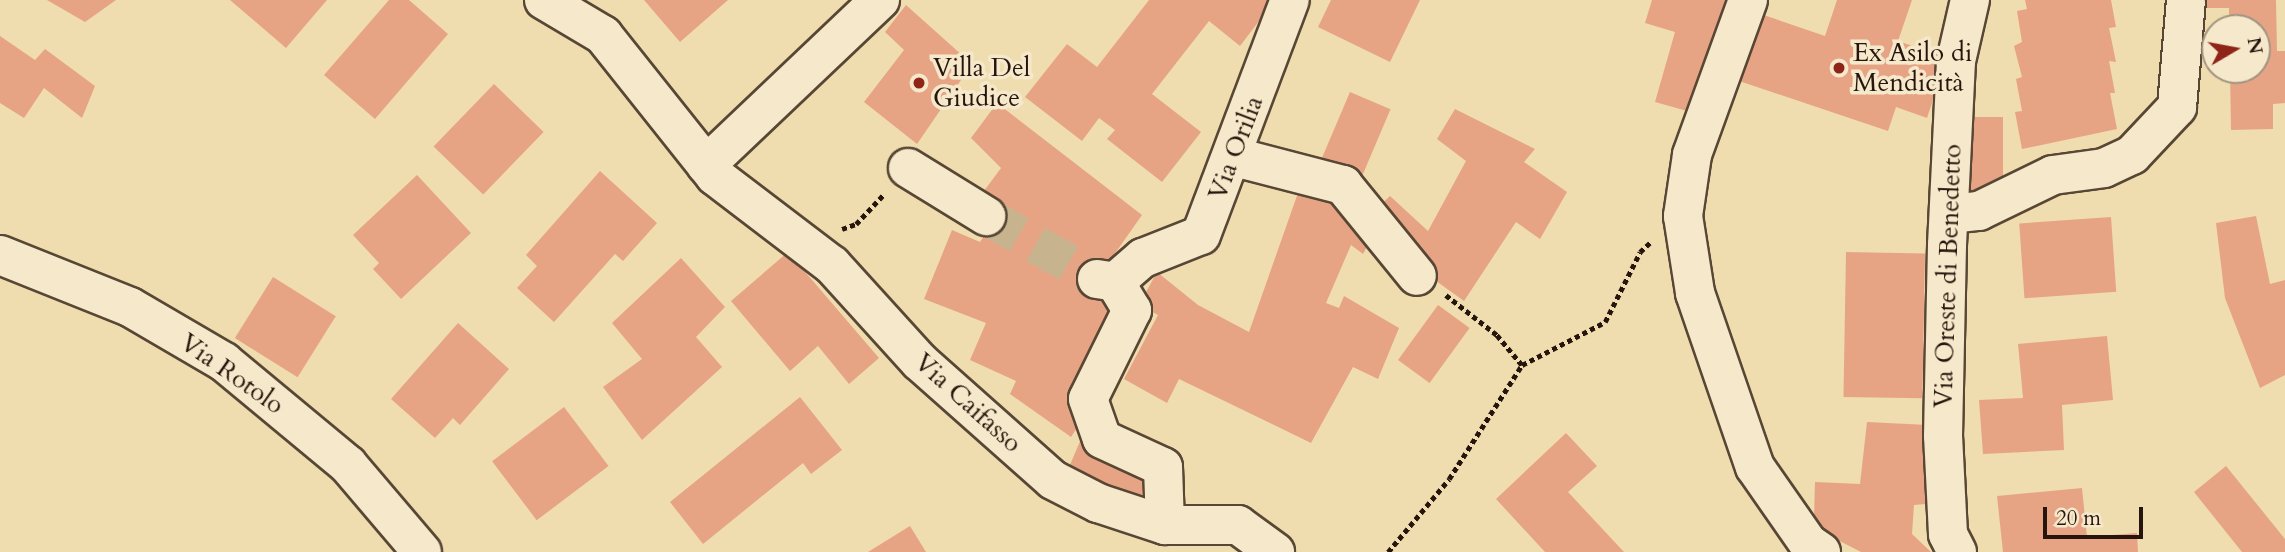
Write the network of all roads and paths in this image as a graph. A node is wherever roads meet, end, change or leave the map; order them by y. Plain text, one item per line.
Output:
1 (544, 0) edge
2 (880, 0) edge
3 (1290, 0) edge
4 (1748, 0) edge
5 (1970, 0) edge
6 (2186, 0) edge
7 (1235, 157) junction
8 (706, 165) junction
9 (908, 169) joint
10 (1950, 214) junction
11 (986, 216) tunnel mouth
12 (1683, 216) junction
13 (805, 244) junction
14 (0, 254) edge
15 (1418, 276) joint
16 (1522, 365) junction
17 (1165, 525) junction
18 (422, 552) edge
19 (1275, 552) edge
20 (1388, 552) edge
21 (1821, 552) edge
22 (1957, 552) edge

1 - 8 street, Via Caifasso
2 - 8 street
3 - 7 street, Via Orilia
4 - 12 street
5 - 10 street, Via Oreste di Benedetto
6 - 10 street
7 - 15 street
7 - 17 street, Via Orilia
8 - 13 street, Via Caifasso
9 - 11 street
9 - 13 path
10 - 22 street, Via Oreste di Benedetto
12 - 16 path
12 - 21 street
13 - 17 street, Via Caifasso
14 - 18 street, Via Rotolo
15 - 16 path
16 - 20 path
17 - 19 street, Via Caifasso

